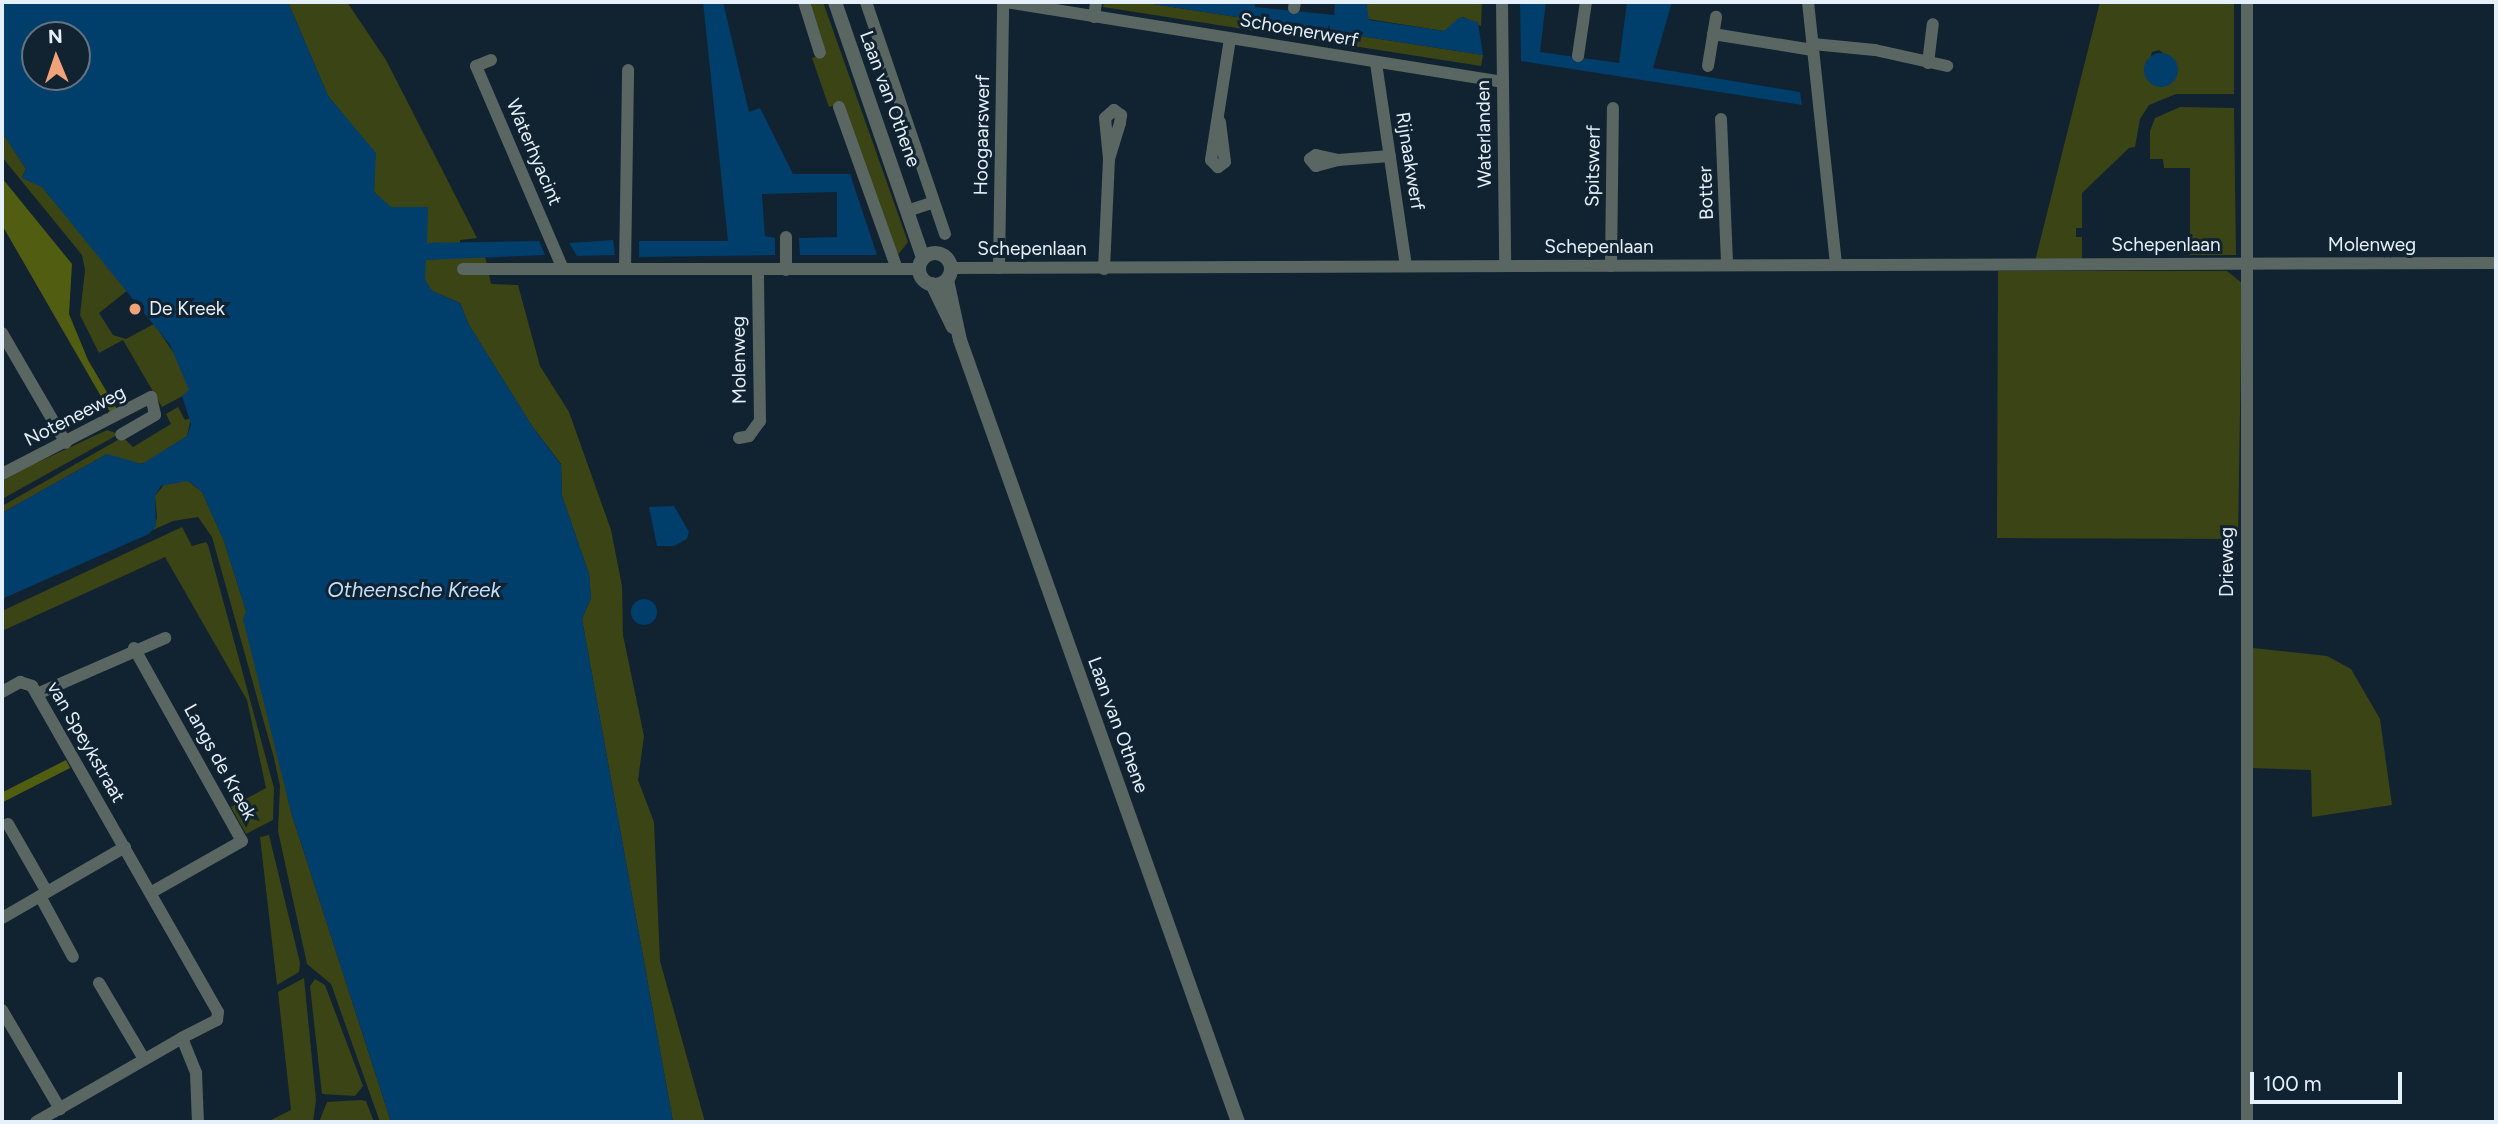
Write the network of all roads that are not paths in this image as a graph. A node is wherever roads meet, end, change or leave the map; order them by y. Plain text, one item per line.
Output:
1 (804, 2) edge
2 (835, 2) edge
3 (844, 2) edge
4 (866, 2) edge
5 (1004, 2) edge
6 (1096, 2) edge
7 (1502, 2) edge
8 (1586, 2) edge
9 (1808, 2) edge
10 (2247, 2) edge
11 (1094, 17) junction
12 (1716, 17) dead end
13 (1933, 24) dead end
14 (1713, 34) junction
15 (1230, 38) junction
16 (1813, 47) junction
17 (820, 53) dead end
18 (1578, 56) dead end
19 (491, 60) dead end
20 (1376, 62) junction
21 (1928, 63) junction
22 (1708, 65) dead end
23 (1947, 66) dead end
24 (628, 70) dead end
25 (1503, 82) junction
26 (839, 107) dead end
27 (1614, 108) dead end
28 (1721, 119) dead end
29 (1220, 122) dead end
30 (1390, 156) junction
31 (1109, 159) dead end
32 (1338, 160) dead end
33 (933, 202) junction
34 (914, 209) junction
35 (945, 234) dead end
36 (786, 237) dead end
37 (926, 259) junction
38 (2496, 263) edge
39 (1727, 265) junction
40 (1836, 265) junction
41 (2247, 265) junction
42 (1406, 266) junction
43 (1505, 266) junction
44 (1611, 266) junction
45 (562, 267) junction
46 (625, 268) junction
47 (999, 268) junction
48 (1104, 268) junction
49 (463, 269) dead end
50 (758, 269) junction
51 (897, 269) junction
52 (786, 270) junction
53 (949, 274) junction
54 (932, 284) junction
55 (2, 333) edge
56 (960, 340) junction
57 (121, 435) dead end
58 (739, 438) dead end
59 (66, 443) junction
60 (2, 474) edge
61 (165, 638) dead end
62 (134, 648) junction
63 (2, 692) edge
64 (37, 694) junction
65 (8, 824) dead end
66 (124, 847) junction
67 (152, 892) junction
68 (43, 894) junction
69 (2, 918) edge
70 (73, 957) dead end
71 (99, 983) dead end
72 (2, 1010) edge
73 (182, 1038) junction
74 (144, 1059) junction
75 (60, 1109) junction
76 (36, 1122) edge
77 (198, 1122) edge
78 (1238, 1122) edge
79 (2247, 1122) edge

1 - 17 street
2 - 34 street, Laan van Othene
3 - 34 street, Laan van Othene
4 - 33 street, Laan van Othene
5 - 11 street, Schoenerwerf
5 - 47 street, Hoogaarswerf
6 - 11 street
7 - 25 street, Waterlanden
8 - 18 street
9 - 16 street
10 - 41 street, Drieweg
11 - 15 street, Schoenerwerf
12 - 14 street
13 - 21 street
14 - 16 street
14 - 22 street
15 - 20 street, Schoenerwerf
15 - 29 street
16 - 21 street
16 - 40 street
19 - 45 street, Waterhyacint
20 - 25 street, Schoenerwerf
20 - 30 street, Rijnaakwerf
21 - 23 street
24 - 46 street
25 - 43 street, Waterlanden
26 - 51 street
27 - 44 street, Spitswerf
28 - 39 street, Botter
30 - 32 street
30 - 42 street, Rijnaakwerf
31 - 48 street
33 - 34 street
33 - 35 street, Laan van Othene
34 - 37 street, Laan van Othene
36 - 52 street
37 - 51 street
37 - 53 street
37 - 54 street, Laan van Othene
38 - 41 street, Molenweg
39 - 40 street, Schepenlaan
39 - 44 street, Schepenlaan
40 - 41 street, Schepenlaan
41 - 79 street, Drieweg
42 - 43 street, Schepenlaan
42 - 48 street, Schepenlaan
43 - 44 street, Schepenlaan
45 - 46 street
45 - 49 street
46 - 50 street
47 - 48 street, Schepenlaan
47 - 53 street, Schepenlaan
50 - 52 street
50 - 58 street, Molenweg
51 - 52 street
53 - 54 street
53 - 56 street, Laan van Othene
54 - 56 street, Laan van Othene
55 - 59 street
56 - 78 street, Laan van Othene
57 - 59 street, Noteneeweg
59 - 60 street, Noteneeweg
61 - 62 street
62 - 64 street
62 - 67 street, Langs de Kreek
63 - 64 street, van Speykstraat
64 - 66 street, van Speykstraat
65 - 68 street
66 - 67 street
66 - 68 street
67 - 73 street
68 - 69 street
68 - 70 street
71 - 74 street
72 - 75 street
73 - 74 street
73 - 77 street
74 - 75 street
75 - 76 street

